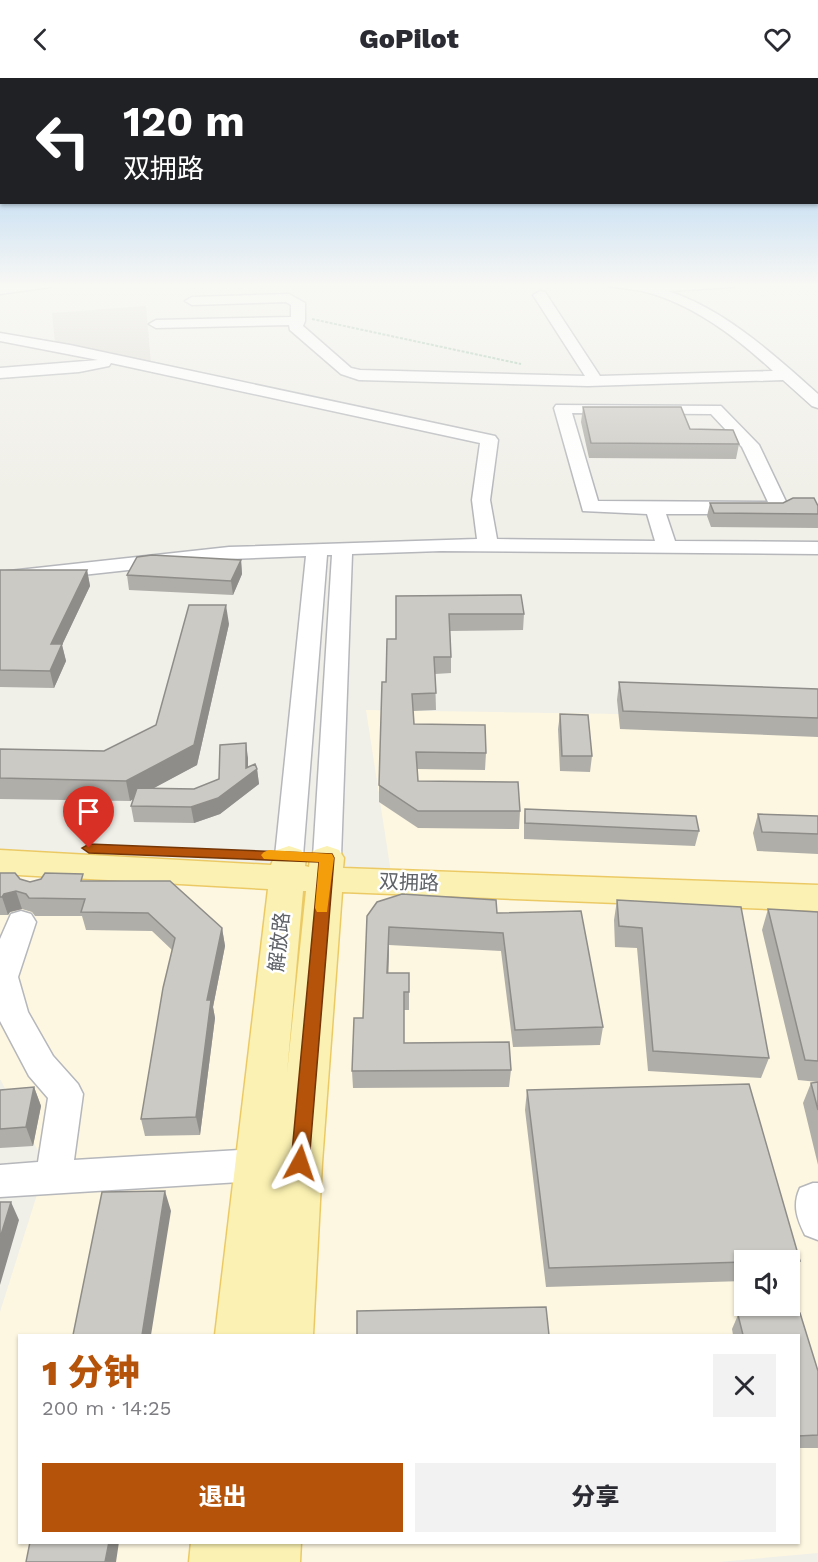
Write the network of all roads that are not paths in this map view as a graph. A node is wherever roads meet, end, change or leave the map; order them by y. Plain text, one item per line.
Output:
1 (84, 352) edge
2 (325, 352) edge
3 (577, 352) edge
4 (761, 352) edge
5 (117, 360) junction
6 (0, 373) edge
7 (788, 375) junction
8 (595, 380) junction
9 (815, 398) edge
10 (655, 508) junction
11 (488, 545) junction
12 (667, 547) junction
13 (818, 548) edge
14 (342, 549) junction
15 (317, 550) junction
16 (0, 578) edge
17 (0, 845) edge
18 (0, 862) edge
19 (307, 868) junction
20 (818, 881) edge
21 (818, 898) edge
22 (21, 922) dead end
23 (300, 1163) junction
24 (257, 1165) junction
25 (54, 1178) junction
26 (0, 1181) edge
27 (818, 1200) edge
28 (818, 1223) edge
29 (240, 1334) edge
30 (288, 1334) edge
31 (219, 1544) edge
32 (273, 1544) edge
33 (217, 1562) edge
34 (272, 1562) edge

1 - 5 street
2 - 8 street
3 - 8 street
4 - 7 street
5 - 6 street
5 - 11 street
7 - 8 street
7 - 9 street
10 - 10 street
10 - 12 street
11 - 12 street
11 - 14 street
12 - 13 street
14 - 15 street
14 - 19 street, 解放路
15 - 16 street
15 - 19 street, 解放路
17 - 19 main road, 双拥路
18 - 19 main road, 双拥路
19 - 20 main road, 双拥路
19 - 21 main road, 双拥路
19 - 23 main road, 解放路
19 - 24 main road, 解放路
22 - 25 street
23 - 24 street
23 - 30 main road, 解放路
24 - 25 street
24 - 29 main road, 解放路
25 - 26 street
27 - 28 street
31 - 33 main road
32 - 34 main road

